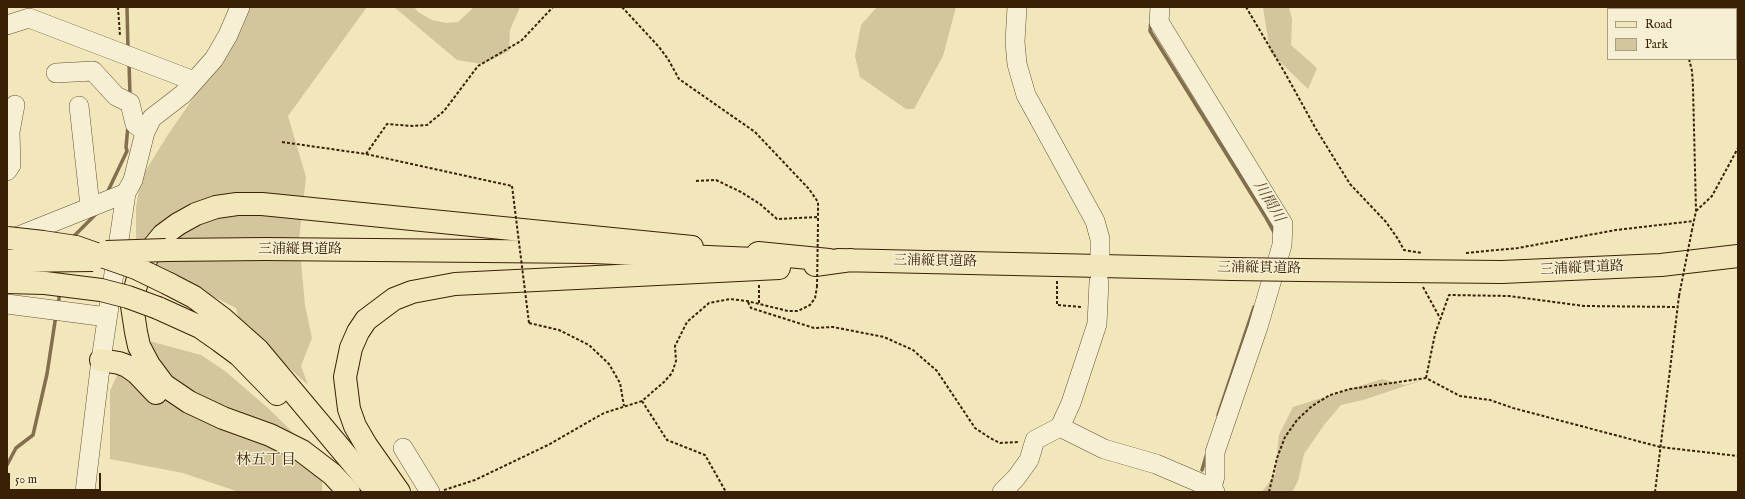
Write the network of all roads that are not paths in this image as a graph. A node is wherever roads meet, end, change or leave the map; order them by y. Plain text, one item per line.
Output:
1 (240, 7) edge
2 (1017, 7) edge
3 (1160, 7) edge
4 (7, 25) edge
5 (56, 73) dead end
6 (194, 81) junction
7 (16, 105) dead end
8 (79, 106) dead end
9 (145, 132) junction
10 (7, 171) edge
11 (126, 193) junction
12 (90, 206) junction
13 (7, 238) edge
14 (7, 243) edge
15 (7, 254) edge
16 (1100, 254) dead end
17 (166, 255) junction
18 (1738, 256) edge
19 (828, 260) junction
20 (851, 260) junction
21 (7, 261) edge
22 (7, 282) edge
23 (1099, 282) dead end
24 (7, 304) edge
25 (108, 317) junction
26 (101, 360) junction
27 (223, 418) junction
28 (1060, 427) junction
29 (403, 448) dead end
30 (1213, 490) edge
31 (85, 492) edge
32 (349, 492) edge
33 (358, 492) edge
34 (377, 492) edge
35 (400, 492) edge
36 (430, 492) edge
37 (1002, 492) edge

1 - 6 street
2 - 16 street
3 - 30 street
4 - 6 street
5 - 9 street
6 - 9 street
7 - 10 street
8 - 12 street
9 - 11 street
11 - 12 street
11 - 25 street
12 - 14 street
13 - 34 main road, bridge
15 - 17 main road, 三浦縦貫道路, bridge
17 - 19 main road, 三浦縦貫道路
17 - 21 main road, 三浦縦貫道路, bridge
18 - 20 main road, 三浦縦貫道路, bridge
19 - 20 main road, 三浦縦貫道路
19 - 27 main road
20 - 35 main road
22 - 33 main road, bridge
23 - 28 street
24 - 25 street
25 - 26 street
26 - 27 main road
26 - 31 street
27 - 32 main road
28 - 30 street
28 - 37 street
29 - 36 street

